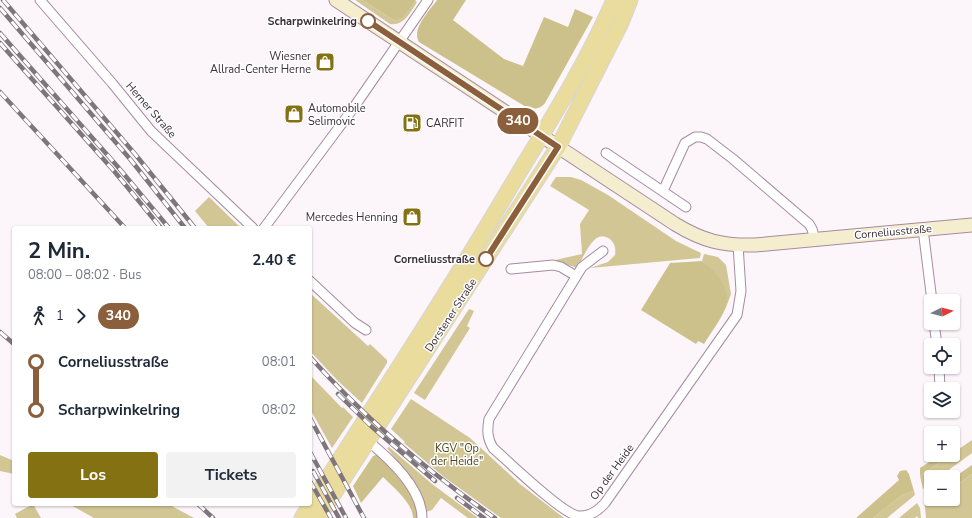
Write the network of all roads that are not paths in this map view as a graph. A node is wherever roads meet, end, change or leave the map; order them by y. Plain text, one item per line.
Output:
1 (40, 0) edge
2 (336, 0) edge
3 (428, 0) edge
4 (614, 0) edge
5 (630, 0) edge
6 (399, 42) junction
7 (541, 136) junction
8 (558, 147) junction
9 (606, 152) dead end
10 (663, 191) junction
11 (686, 207) dead end
12 (972, 225) edge
13 (251, 226) edge
14 (265, 226) edge
15 (923, 229) junction
16 (815, 240) junction
17 (738, 245) junction
18 (603, 251) dead end
19 (511, 269) dead end
20 (576, 276) junction
21 (312, 283) edge
22 (931, 294) edge
23 (366, 330) dead end
24 (368, 441) junction
25 (312, 502) edge
26 (310, 506) edge
27 (302, 518) edge
28 (318, 518) edge
29 (422, 518) edge

1 - 13 street, Herner Straße
2 - 6 main road, Corneliusstraße
3 - 6 street
4 - 7 main road, Dorstener Straße
5 - 8 main road, Dorstener Straße
6 - 7 main road, Corneliusstraße
6 - 14 street
7 - 8 main road, Corneliusstraße
7 - 25 main road, Dorstener Straße
8 - 17 main road, Corneliusstraße
8 - 24 main road, Dorstener Straße
9 - 10 street
10 - 11 street
10 - 16 street
12 - 15 main road, Corneliusstraße
15 - 16 main road, Corneliusstraße
15 - 22 street
16 - 17 main road, Corneliusstraße
17 - 20 street, Op der Heide
18 - 20 street, Op der Heide
19 - 20 street
21 - 23 street
24 - 28 main road, Dorstener Straße
24 - 29 street
26 - 27 main road, Dorstener Straße

